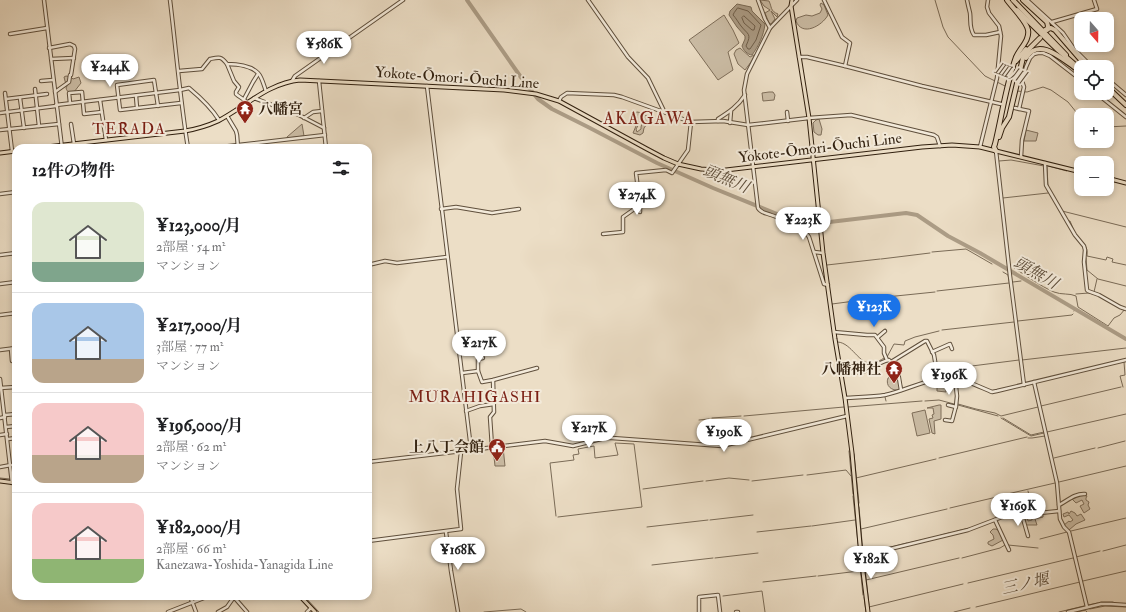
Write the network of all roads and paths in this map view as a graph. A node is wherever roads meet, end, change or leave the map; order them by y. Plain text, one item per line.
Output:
1 (44, 0) edge
2 (170, 0) edge
3 (403, 0) edge
4 (588, 0) edge
5 (758, 0) edge
6 (792, 0) edge
7 (797, 0) edge
8 (824, 0) edge
9 (967, 0) edge
10 (988, 0) edge
11 (1007, 0) edge
12 (1013, 0) edge
13 (1023, 0) edge
14 (1027, 0) edge
15 (1094, 0) edge
16 (791, 6) junction
17 (1052, 22) junction
18 (47, 28) junction
19 (770, 28) junction
20 (1000, 32) junction
21 (10, 34) dead end
22 (49, 48) junction
23 (798, 57) junction
24 (74, 58) junction
25 (51, 59) junction
26 (1081, 60) edge
27 (1085, 60) edge
28 (1072, 61) joint
29 (227, 64) junction
30 (1014, 64) junction
31 (845, 66) junction
32 (1074, 66) edge
33 (1021, 70) junction
34 (179, 71) junction
35 (259, 74) junction
36 (1074, 75) edge
37 (53, 80) junction
38 (41, 81) dead end
39 (292, 81) junction
40 (319, 81) junction
41 (1114, 85) edge
42 (427, 86) junction
43 (35, 89) dead end
44 (180, 90) junction
45 (266, 91) junction
46 (55, 92) junction
47 (5, 93) dead end
48 (156, 93) junction
49 (47, 94) dead end
50 (1114, 94) edge
51 (745, 95) junction
52 (1126, 95) edge
53 (36, 96) junction
54 (136, 96) junction
55 (1114, 97) edge
56 (20, 98) junction
57 (118, 98) junction
58 (254, 98) junction
59 (6, 99) junction
60 (244, 99) junction
61 (100, 100) junction
62 (1104, 100) edge
63 (559, 101) junction
64 (83, 102) junction
65 (992, 102) junction
66 (70, 103) junction
67 (181, 103) junction
68 (247, 103) junction
69 (1001, 104) dead end
70 (56, 105) junction
71 (158, 106) junction
72 (1126, 106) edge
73 (37, 108) junction
74 (137, 108) junction
75 (1015, 108) dead end
76 (1020, 109) junction
77 (22, 110) junction
78 (322, 110) junction
79 (664, 111) junction
80 (731, 111) junction
81 (7, 112) junction
82 (102, 112) junction
83 (787, 112) dead end
84 (0, 113) edge
85 (227, 116) junction
86 (1126, 117) edge
87 (304, 118) junction
88 (809, 118) junction
89 (219, 120) junction
90 (718, 121) junction
91 (788, 121) junction
92 (691, 122) junction
93 (730, 123) junction
94 (59, 124) junction
95 (71, 124) dead end
96 (748, 125) junction
97 (39, 126) junction
98 (24, 128) junction
99 (324, 128) junction
100 (9, 129) junction
101 (0, 130) edge
102 (185, 131) junction
103 (325, 135) junction
104 (106, 140) junction
105 (12, 144) edge
106 (61, 144) edge
107 (74, 144) joint
108 (187, 144) edge
109 (238, 144) edge
110 (254, 144) edge
111 (326, 144) edge
112 (940, 146) junction
113 (980, 147) junction
114 (996, 150) junction
115 (12, 151) edge
116 (0, 152) edge
117 (1021, 157) junction
118 (814, 160) junction
119 (1045, 163) junction
120 (678, 164) junction
121 (753, 167) junction
122 (1074, 170) edge
123 (1114, 180) edge
124 (1126, 183) edge
125 (12, 192) edge
126 (0, 194) edge
127 (640, 205) junction
128 (441, 209) junction
129 (519, 209) dead end
130 (640, 212) dead end
131 (603, 234) dead end
132 (814, 252) junction
133 (823, 253) junction
134 (12, 254) edge
135 (0, 255) edge
136 (447, 257) junction
137 (372, 263) edge
138 (12, 282) edge
139 (0, 284) edge
140 (828, 285) junction
141 (1126, 309) edge
142 (12, 313) edge
143 (0, 314) edge
144 (885, 331) dead end
145 (834, 332) junction
146 (878, 338) junction
147 (11, 349) joint
148 (952, 349) dead end
149 (0, 350) edge
150 (932, 352) junction
151 (483, 358) dead end
152 (12, 360) edge
153 (887, 360) junction
154 (1126, 360) edge
155 (891, 362) junction
156 (537, 368) dead end
157 (478, 371) junction
158 (462, 373) junction
159 (841, 373) junction
160 (955, 378) junction
161 (0, 379) edge
162 (938, 379) junction
163 (493, 380) junction
164 (1034, 382) junction
165 (1024, 384) junction
166 (12, 387) edge
167 (0, 388) edge
168 (901, 390) junction
169 (845, 398) junction
170 (494, 404) junction
171 (948, 405) dead end
172 (956, 407) junction
173 (466, 411) junction
174 (12, 415) edge
175 (5, 416) junction
176 (847, 416) junction
177 (0, 418) edge
178 (945, 420) dead end
179 (12, 426) edge
180 (6, 427) junction
181 (7, 434) junction
182 (0, 435) edge
183 (12, 438) edge
184 (8, 439) junction
185 (492, 447) junction
186 (471, 449) junction
187 (462, 451) junction
188 (372, 462) edge
189 (11, 465) junction
190 (0, 467) edge
191 (12, 471) edge
192 (0, 481) edge
193 (12, 483) edge
194 (1085, 494) dead end
195 (1058, 505) junction
196 (1059, 511) junction
197 (1022, 515) junction
198 (995, 520) junction
199 (446, 531) junction
200 (1028, 536) dead end
201 (372, 540) edge
202 (1009, 550) dead end
203 (861, 556) junction
204 (198, 600) edge
205 (231, 600) edge
206 (236, 600) edge
207 (304, 600) edge
208 (193, 602) junction
209 (1126, 605) edge
210 (1087, 607) junction
211 (311, 608) junction
212 (168, 612) edge
213 (196, 612) edge
214 (218, 612) edge
215 (247, 612) edge
216 (307, 612) edge
217 (315, 612) edge
218 (458, 612) edge
219 (699, 612) edge
220 (720, 612) edge
221 (868, 612) edge
222 (1068, 612) edge

1 - 18 street
2 - 34 street
3 - 39 street
4 - 79 street
5 - 19 street
6 - 16 main road
7 - 16 street
8 - 31 street
9 - 20 street
10 - 20 street
11 - 28 highway
11 - 30 highway
12 - 28 highway
13 - 26 highway
14 - 17 street
15 - 17 street
16 - 19 street
16 - 23 main road
17 - 27 street
18 - 21 street
18 - 22 street
19 - 51 street
20 - 65 street
22 - 24 street
22 - 25 street
23 - 31 street
23 - 88 main road
24 - 25 street
24 - 46 street
25 - 37 street
29 - 34 street
29 - 35 street
29 - 60 street
30 - 33 highway
30 - 114 highway
31 - 65 street
32 - 33 highway
33 - 114 highway
34 - 44 street
35 - 45 street
35 - 60 street
36 - 76 street
37 - 38 street
37 - 46 street
39 - 40 main road, Yokote-Ōmori-Ōuchi Line
39 - 45 main road, Yokote-Ōmori-Ōuchi Line
40 - 42 main road, Yokote-Ōmori-Ōuchi Line
40 - 78 street
41 - 52 street
42 - 63 main road, Yokote-Ōmori-Ōuchi Line
42 - 128 street
43 - 53 street
44 - 48 street
44 - 67 street
44 - 89 street
45 - 58 main road, Yokote-Ōmori-Ōuchi Line
46 - 70 street
47 - 59 street
48 - 54 street
48 - 57 street
48 - 71 street
49 - 53 street
50 - 72 highway
51 - 80 street
51 - 96 street
53 - 56 street
53 - 73 street
54 - 57 street
54 - 74 street
55 - 72 highway
56 - 59 street
56 - 77 street
57 - 61 street
57 - 74 street
58 - 68 main road, Yokote-Ōmori-Ōuchi Line
58 - 87 street
59 - 81 street
60 - 68 street
61 - 64 street
61 - 82 street
62 - 86 street
63 - 79 street
63 - 120 main road, Yokote-Ōmori-Ōuchi Line
64 - 66 street
64 - 66 street
64 - 82 street
65 - 69 street
65 - 113 street
66 - 70 street
67 - 71 street
67 - 102 street
68 - 85 main road, Yokote-Ōmori-Ōuchi Line
70 - 73 street
70 - 94 street
71 - 74 street
73 - 77 street
73 - 97 street
75 - 76 street
76 - 117 street
77 - 81 street
77 - 98 street
78 - 87 street
78 - 99 street
79 - 92 street
80 - 90 street
80 - 93 street
81 - 84 street
81 - 100 street
82 - 104 street
83 - 91 street
85 - 89 main road, Yokote-Ōmori-Ōuchi Line
85 - 109 street
87 - 99 street
88 - 91 street
88 - 112 street
88 - 118 main road
89 - 102 main road, Yokote-Ōmori-Ōuchi Line
90 - 92 street
90 - 93 street
91 - 96 street
92 - 120 street
93 - 96 street
94 - 97 street
94 - 106 street
95 - 107 street
96 - 121 street
97 - 98 street
98 - 100 street
99 - 103 street
100 - 101 street
100 - 105 street
102 - 104 main road, Yokote-Ōmori-Ōuchi Line
102 - 108 street
103 - 110 street
103 - 111 street
104 - 107 main road, Yokote-Ōmori-Ōuchi Line
112 - 113 main road, Yokote-Ōmori-Ōuchi Line
112 - 118 main road, Yokote-Ōmori-Ōuchi Line
113 - 114 main road, Yokote-Ōmori-Ōuchi Line
114 - 117 main road, Yokote-Ōmori-Ōuchi Line
114 - 165 street
115 - 116 main road
117 - 119 main road, Yokote-Ōmori-Ōuchi Line
118 - 121 main road, Yokote-Ōmori-Ōuchi Line
118 - 133 main road
119 - 122 main road, Yokote-Ōmori-Ōuchi Line
119 - 141 street
120 - 121 main road, Yokote-Ōmori-Ōuchi Line
120 - 127 street
121 - 132 street
123 - 124 main road
125 - 126 street
127 - 130 street
127 - 131 street
128 - 129 street
128 - 136 street
132 - 133 street
132 - 140 street
133 - 140 main road
134 - 135 street
136 - 137 street
136 - 158 street
138 - 139 street
140 - 145 main road
142 - 143 street
144 - 146 street
145 - 146 street
145 - 159 main road
146 - 153 street
147 - 149 street
147 - 152 street
148 - 150 street
150 - 155 street
150 - 162 street
151 - 157 street
153 - 155 street
153 - 159 street
154 - 164 street
155 - 168 street
156 - 163 street
157 - 158 street
157 - 163 street
158 - 173 street
159 - 169 main road
160 - 162 street
160 - 165 street
160 - 172 street
161 - 167 street
162 - 168 street
163 - 170 street
164 - 165 street
164 - 195 street
166 - 167 street
167 - 175 street
168 - 169 street
169 - 176 main road
170 - 173 street
170 - 185 street
171 - 172 street
172 - 178 street
173 - 186 street
174 - 175 street
175 - 177 street
175 - 180 street
176 - 185 street
176 - 203 main road
179 - 180 street
180 - 181 street
181 - 182 street
181 - 184 street
183 - 184 street
184 - 189 street
185 - 186 street
186 - 187 street
187 - 188 street
187 - 199 street
189 - 190 street
189 - 191 street
192 - 193 main road
194 - 195 street
195 - 196 street
196 - 197 street
196 - 210 street
197 - 198 street
197 - 200 street
198 - 202 street
198 - 203 street
199 - 201 street
199 - 218 street
203 - 221 main road
204 - 208 street
205 - 214 street
206 - 215 street
207 - 211 main road
208 - 212 street
208 - 213 street
209 - 210 street
210 - 222 street
211 - 216 street
211 - 217 main road
219 - 220 street

